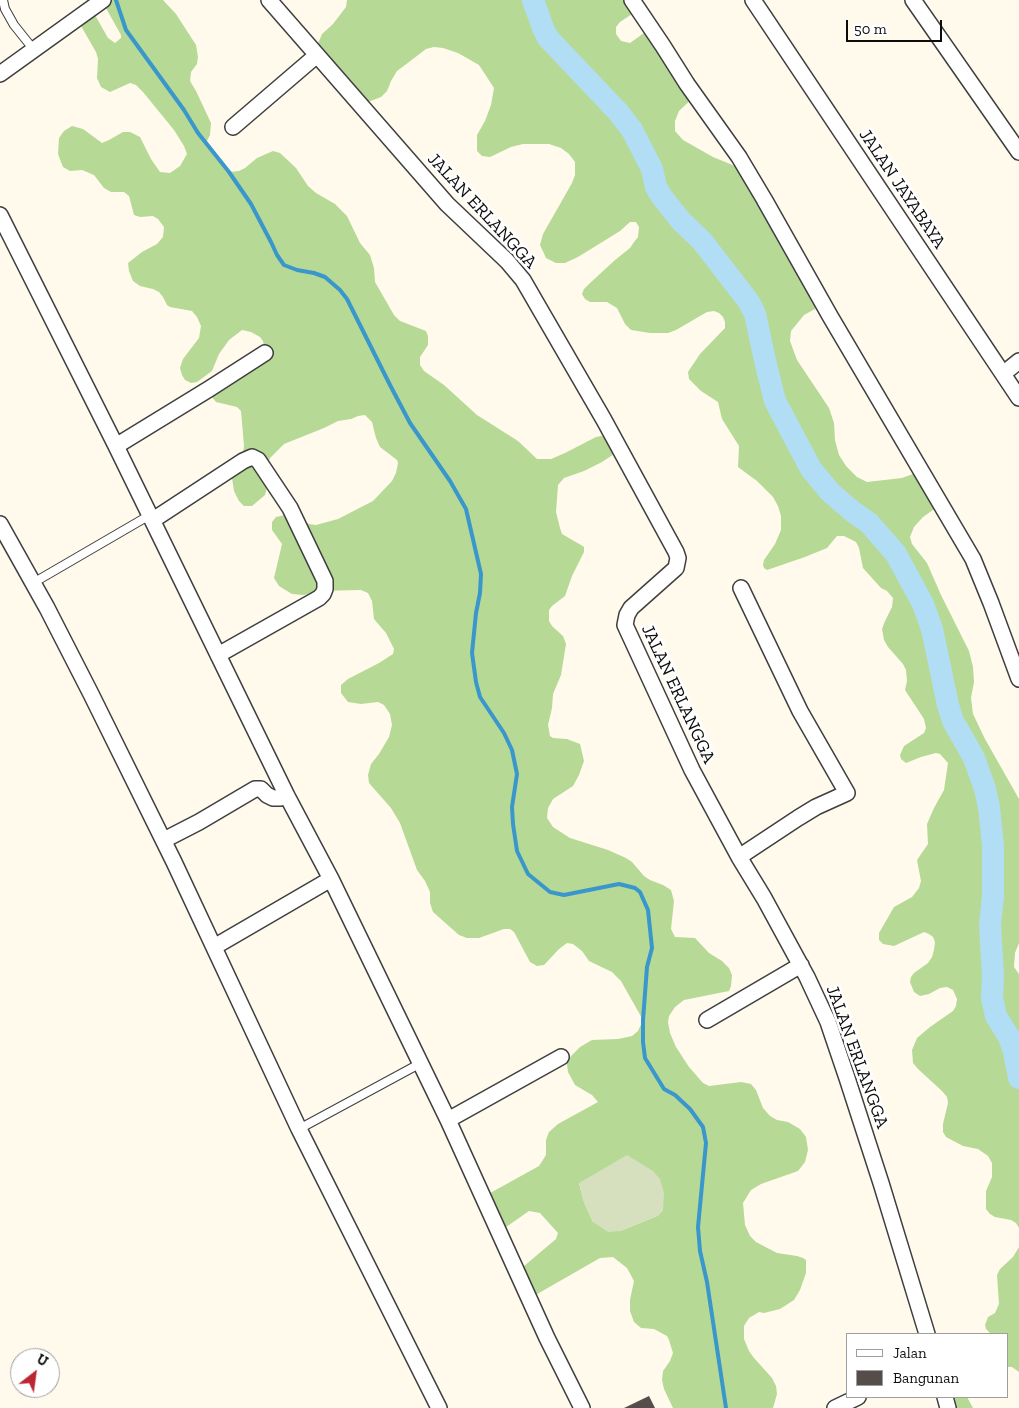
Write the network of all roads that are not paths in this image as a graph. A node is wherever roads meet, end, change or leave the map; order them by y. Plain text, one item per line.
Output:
1 (3, 0) edge
2 (102, 0) edge
3 (269, 0) edge
4 (632, 0) edge
5 (752, 0) edge
6 (912, 0) edge
7 (34, 50) junction
8 (317, 55) junction
9 (0, 74) edge
10 (233, 127) dead end
11 (1019, 152) edge
12 (0, 215) edge
13 (4, 232) edge
14 (265, 353) dead end
15 (1019, 361) edge
16 (1003, 374) junction
17 (1019, 398) edge
18 (116, 446) junction
19 (152, 518) junction
20 (0, 524) edge
21 (33, 583) junction
22 (741, 588) dead end
23 (218, 655) junction
24 (1019, 679) edge
25 (287, 796) junction
26 (164, 840) junction
27 (738, 857) junction
28 (331, 879) junction
29 (214, 947) junction
30 (800, 965) junction
31 (706, 1020) dead end
32 (560, 1057) dead end
33 (421, 1063) junction
34 (448, 1120) junction
35 (299, 1129) junction
36 (927, 1333) edge
37 (856, 1398) edge
38 (439, 1408) edge
39 (582, 1408) edge
40 (835, 1408) edge

1 - 7 lane
2 - 7 street
3 - 8 street, JALAN ERLANGGA
4 - 24 street
5 - 16 street, JALAN JAYABAYA
6 - 11 street
7 - 9 street
8 - 10 street
8 - 27 street, JALAN ERLANGGA
12 - 13 street
13 - 18 street
14 - 18 street
15 - 16 street
16 - 17 street, JALAN JAYABAYA
18 - 19 street
19 - 21 lane
19 - 23 street
19 - 23 street
20 - 21 street
21 - 26 street
22 - 27 street
23 - 25 street
25 - 26 street
25 - 28 street
26 - 29 street
27 - 30 street, JALAN ERLANGGA
28 - 29 street
28 - 33 street
29 - 35 street
30 - 31 street
30 - 36 street, JALAN ERLANGGA
32 - 34 street
33 - 34 street
33 - 35 lane
34 - 39 street
35 - 38 street
37 - 40 street

